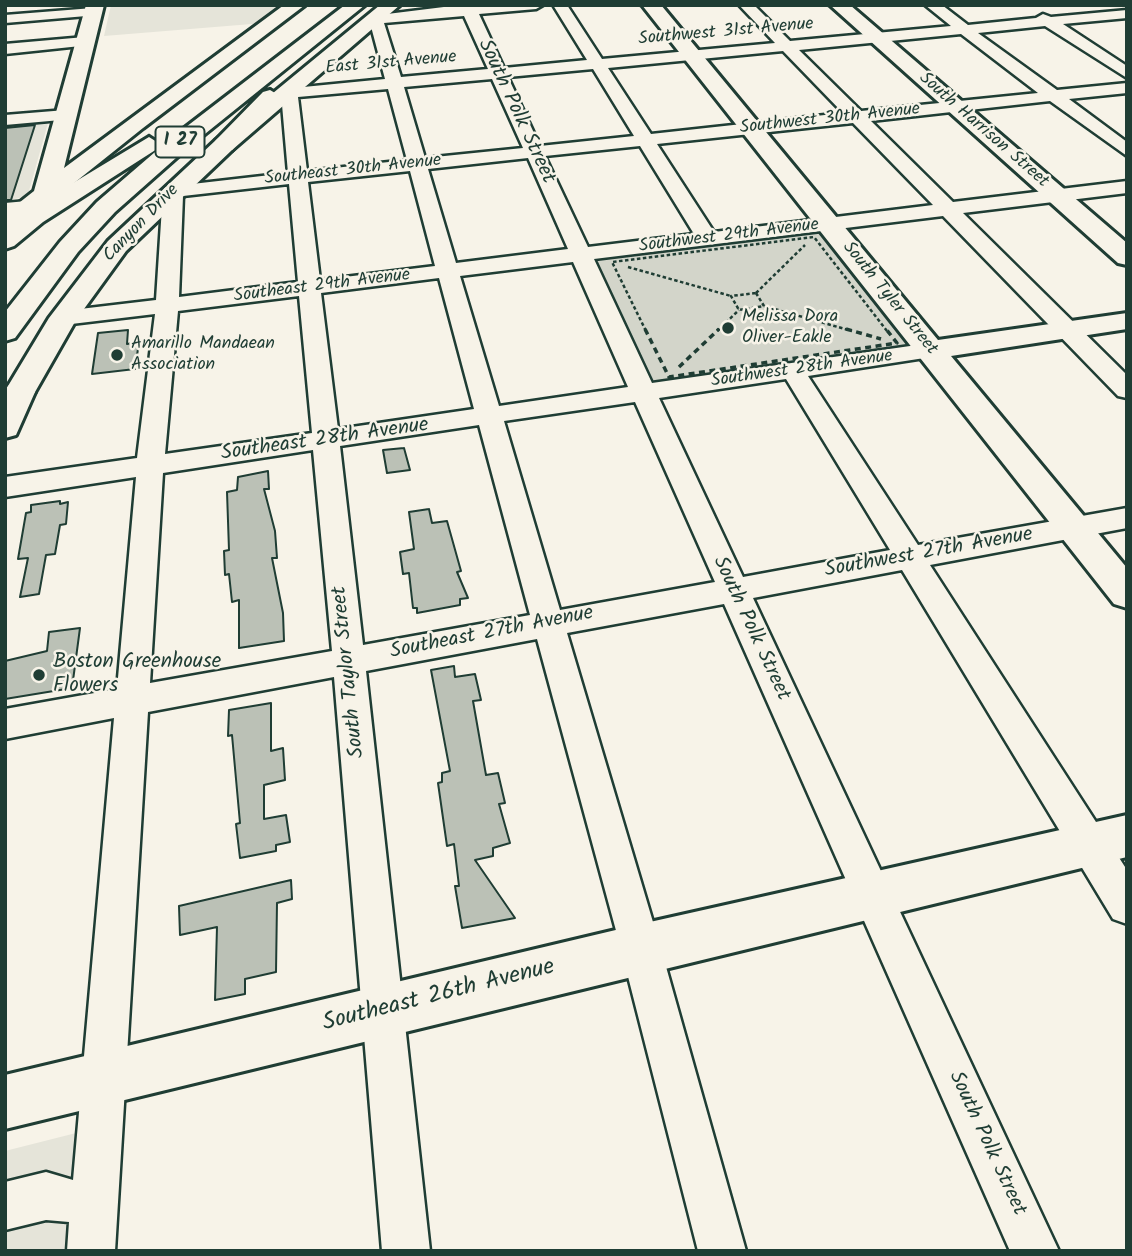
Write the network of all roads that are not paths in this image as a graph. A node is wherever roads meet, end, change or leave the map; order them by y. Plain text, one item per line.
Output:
1 (33, 5) edge
2 (296, 5) edge
3 (312, 5) edge
4 (333, 5) edge
5 (536, 5) edge
6 (560, 5) edge
7 (651, 5) edge
8 (746, 5) edge
9 (839, 5) edge
10 (932, 5) edge
11 (1024, 5) edge
12 (1117, 5) edge
13 (5, 7) edge
14 (468, 8) edge
15 (94, 9) edge
16 (373, 9) edge
17 (68, 10) edge
18 (1127, 13) edge
19 (5, 19) edge
20 (1049, 21) junction
21 (965, 29) junction
22 (877, 38) junction
23 (85, 42) junction
24 (786, 46) junction
25 (5, 49) edge
26 (270, 50) junction
27 (693, 55) junction
28 (597, 64) junction
29 (497, 73) junction
30 (1127, 73) edge
31 (394, 83) junction
32 (1127, 88) edge
33 (289, 93) junction
34 (1053, 96) junction
35 (956, 107) junction
36 (857, 117) junction
37 (5, 120) edge
38 (254, 120) junction
39 (77, 121) junction
40 (292, 121) junction
41 (135, 123) junction
42 (752, 129) junction
43 (645, 140) junction
44 (151, 143) junction
45 (224, 145) junction
46 (1127, 151) edge
47 (534, 152) junction
48 (418, 165) junction
49 (296, 177) junction
50 (1127, 187) edge
51 (173, 191) junction
52 (1058, 196) junction
53 (26, 203) edge
54 (947, 209) junction
55 (5, 226) edge
56 (821, 230) junction
57 (50, 232) dead end
58 (708, 239) junction
59 (5, 241) edge
60 (581, 255) junction
61 (1127, 257) edge
62 (446, 272) junction
63 (309, 289) junction
64 (167, 306) junction
65 (63, 318) junction
66 (1127, 321) edge
67 (1067, 330) junction
68 (5, 332) edge
69 (931, 351) junction
70 (793, 371) junction
71 (656, 385) junction
72 (1127, 390) edge
73 (12, 401) edge
74 (490, 416) junction
75 (5, 428) edge
76 (326, 441) junction
77 (150, 466) junction
78 (5, 486) edge
79 (1127, 518) edge
80 (1073, 528) junction
81 (911, 557) junction
82 (731, 589) junction
83 (1127, 594) edge
84 (547, 624) junction
85 (349, 660) junction
86 (131, 700) junction
87 (5, 724) edge
88 (1108, 840) edge
89 (873, 897) junction
90 (1127, 905) edge
91 (641, 949) junction
92 (383, 1011) junction
93 (103, 1077) junction
94 (5, 1102) edge
95 (65, 1200) dead end
96 (5, 1206) edge
97 (90, 1251) edge
98 (406, 1251) edge
99 (722, 1251) edge
100 (1035, 1251) edge

1 - 13 street
2 - 41 main road
3 - 26 main road
4 - 26 main road, I 27
5 - 14 street
6 - 28 street
7 - 27 main road, South Tyler Street
8 - 24 street
9 - 22 main road, South Harrison Street
10 - 21 street
11 - 20 street
12 - 18 street
14 - 16 street
14 - 29 street, South Polk Street
15 - 17 street
15 - 23 main road
16 - 31 street
16 - 33 main road, Canyon Drive
16 - 45 main road
16 - 68 main road, I 27
17 - 19 street
18 - 20 street, Southwest 31st Avenue
20 - 21 street, Southwest 31st Avenue
20 - 30 street
21 - 22 street, Southwest 31st Avenue
21 - 34 street
22 - 24 street, Southwest 31st Avenue
22 - 35 main road, South Harrison Street
23 - 25 street
23 - 39 main road
24 - 27 street, Southwest 31st Avenue
24 - 36 street
26 - 44 main road, I 27
27 - 28 street, Southwest 31st Avenue
27 - 42 main road, South Tyler Street
28 - 29 street, Southwest 31st Avenue
28 - 43 street
29 - 31 street, East 31st Avenue
29 - 47 street, South Polk Street
31 - 33 street, East 31st Avenue
31 - 48 street
32 - 34 street, Southwest 30th Avenue
33 - 38 main road, Canyon Drive
33 - 40 street, South Taylor Street
34 - 35 street, Southwest 30th Avenue
34 - 46 street
35 - 36 street, Southwest 30th Avenue
35 - 52 main road, South Harrison Street
36 - 42 street, Southwest 30th Avenue
36 - 54 street
37 - 39 street
38 - 40 main road
38 - 45 main road, Canyon Drive
39 - 41 main road
39 - 53 main road
40 - 49 street, South Taylor Street
41 - 53 main road
42 - 43 street, Southwest 30th Avenue
42 - 56 main road, South Tyler Street
43 - 47 street, Southwest 30th Avenue
43 - 58 street
44 - 57 main road, I 27
44 - 59 main road
45 - 51 main road, Canyon Drive
47 - 48 street, Southeast 30th Avenue
47 - 60 street, South Polk Street
48 - 49 street, Southeast 30th Avenue
48 - 62 street
49 - 51 street, Southeast 30th Avenue
49 - 63 street, South Taylor Street
50 - 52 street, Southwest 29th Avenue
51 - 64 street
51 - 65 main road, Canyon Drive
52 - 54 street, Southwest 29th Avenue
52 - 61 main road, South Harrison Street
53 - 55 main road
54 - 56 street, Southwest 29th Avenue
54 - 67 street
56 - 58 street, Southwest 29th Avenue
56 - 69 main road, South Tyler Street
58 - 60 street, Southwest 29th Avenue
60 - 62 street, Southeast 29th Avenue
60 - 71 street, South Polk Street
62 - 63 street, Southeast 29th Avenue
62 - 74 street
63 - 64 street, Southeast 29th Avenue
63 - 76 street, South Taylor Street
64 - 65 street, Southeast 29th Avenue
64 - 77 street
65 - 73 main road, Canyon Drive
66 - 67 main road, Southwest 28th Avenue
67 - 69 main road, Southwest 28th Avenue
67 - 72 street
69 - 70 street, Southwest 28th Avenue
69 - 80 main road, South Tyler Street
70 - 71 street, Southwest 28th Avenue
70 - 81 street
71 - 74 street, Southeast 28th Avenue
71 - 82 street, South Polk Street
73 - 75 main road, Canyon Drive
74 - 76 street, Southeast 28th Avenue
74 - 84 street
76 - 77 street, Southeast 28th Avenue
76 - 85 street, South Taylor Street
77 - 78 street, Southeast 28th Avenue
77 - 86 street
79 - 80 street, Southwest 27th Avenue
80 - 81 street, Southwest 27th Avenue
80 - 83 main road, South Tyler Street
81 - 82 street, Southwest 27th Avenue
81 - 88 street
82 - 84 street, Southeast 27th Avenue
82 - 89 street, South Polk Street
84 - 85 street, Southeast 27th Avenue
84 - 91 street
85 - 86 street, Southeast 27th Avenue
85 - 92 street, South Taylor Street
86 - 87 street, Southeast 27th Avenue
86 - 93 street
88 - 89 main road, Southeast 26th Avenue
88 - 90 street
89 - 91 main road, Southeast 26th Avenue
89 - 100 street, South Polk Street
91 - 92 main road, Southeast 26th Avenue
91 - 99 street
92 - 93 main road, Southeast 26th Avenue
92 - 98 street, South Taylor Street
93 - 94 main road, Southeast 26th Avenue
93 - 97 street
95 - 96 street

